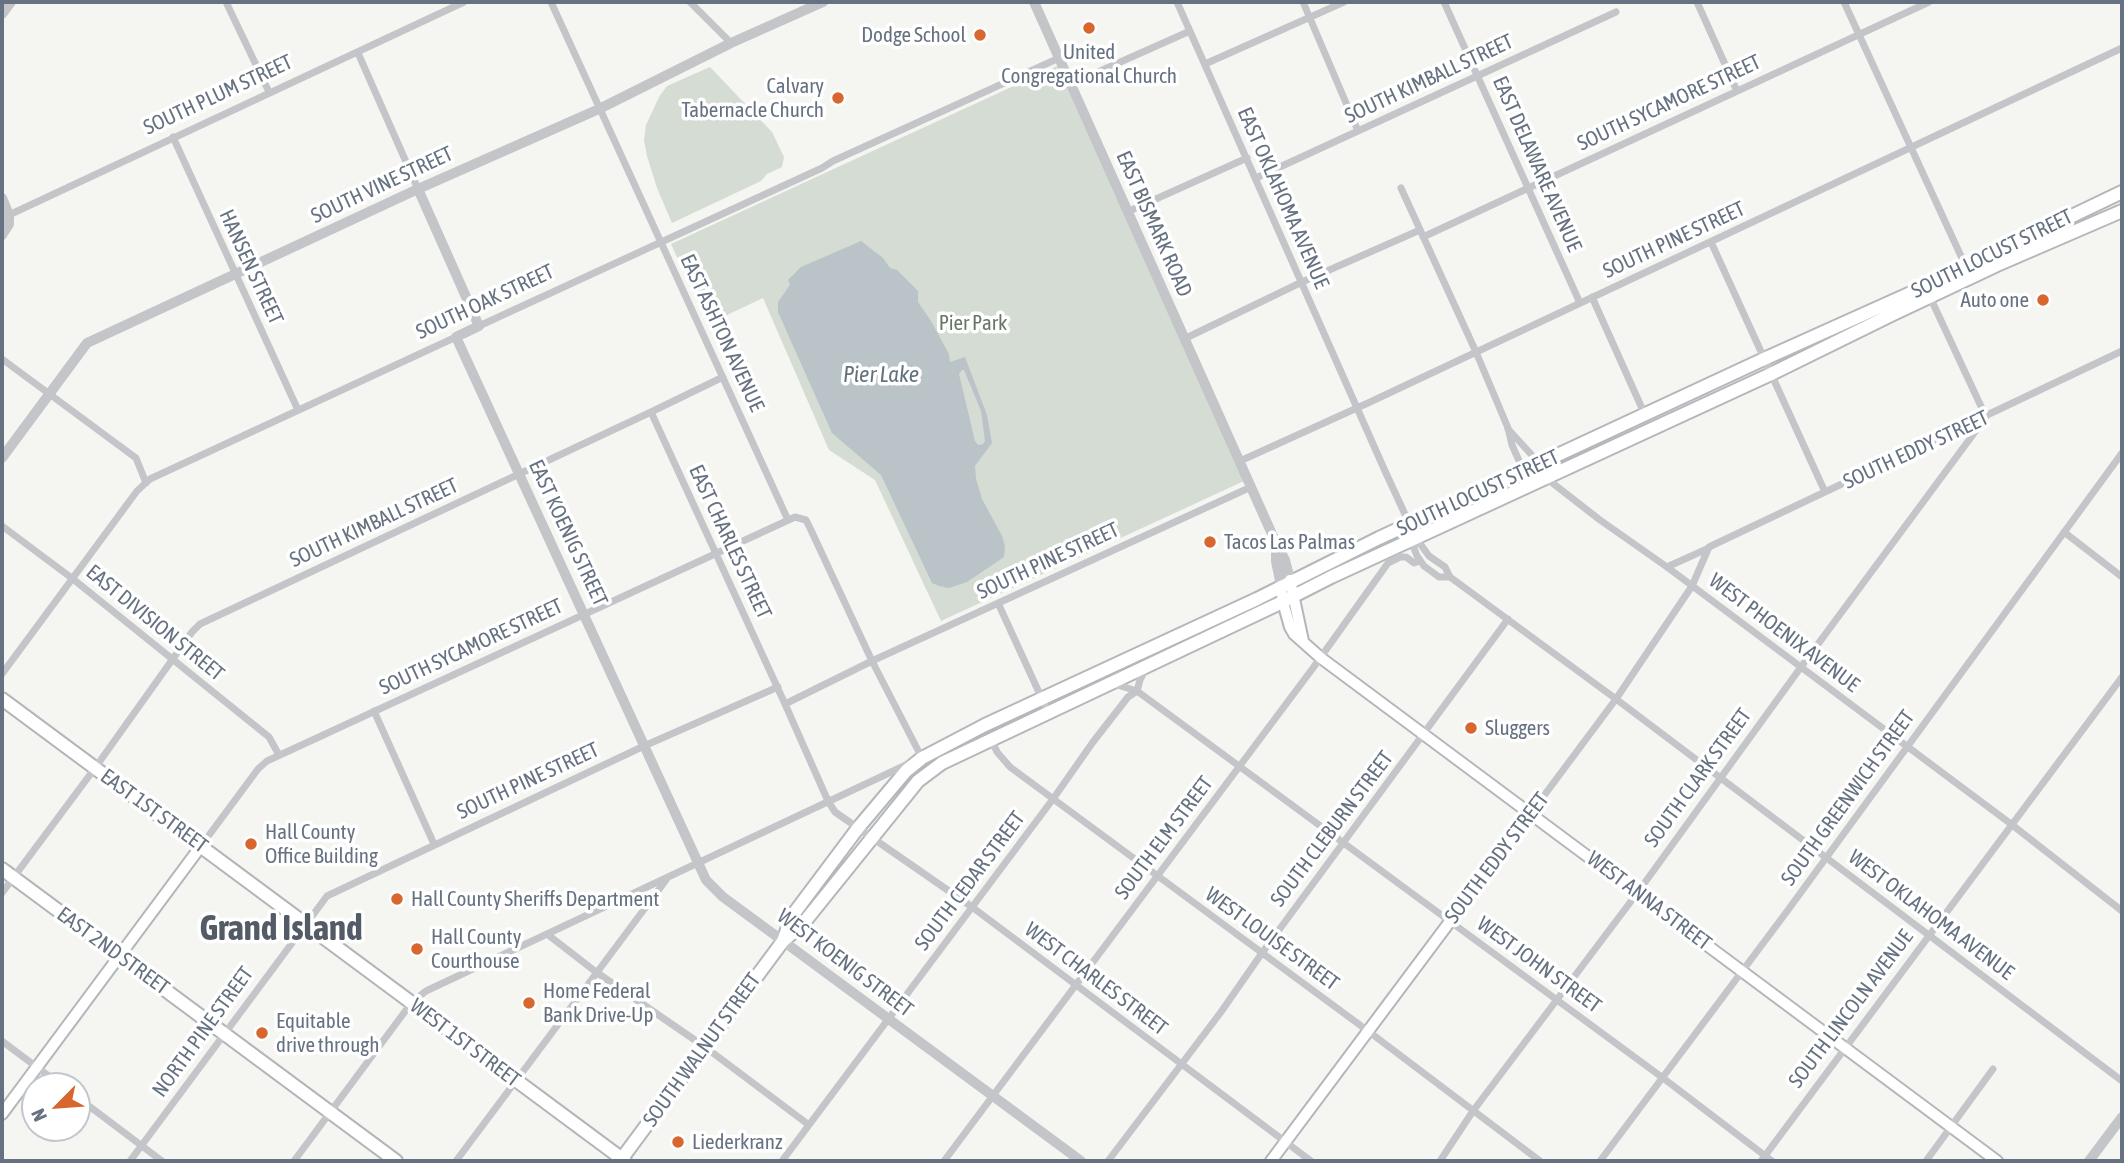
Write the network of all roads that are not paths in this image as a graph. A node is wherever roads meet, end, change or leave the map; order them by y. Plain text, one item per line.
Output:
1 (10, 2) edge
2 (226, 2) edge
3 (464, 2) edge
4 (551, 2) edge
5 (690, 2) edge
6 (823, 2) edge
7 (1034, 2) edge
8 (1177, 2) edge
9 (1303, 2) edge
10 (1344, 2) edge
11 (1444, 2) edge
12 (1697, 2) edge
13 (1844, 2) edge
14 (1929, 2) edge
15 (1616, 12) dead end
16 (2, 14) edge
17 (1310, 18) junction
18 (1190, 31) junction
19 (1859, 35) junction
20 (731, 43) junction
21 (2122, 48) edge
22 (358, 52) junction
23 (1059, 58) junction
24 (1205, 64) junction
25 (1477, 76) junction
26 (1071, 84) junction
27 (1737, 91) junction
28 (269, 92) junction
29 (599, 109) junction
30 (1358, 131) junction
31 (173, 137) junction
32 (1912, 148) junction
33 (1247, 158) junction
34 (1256, 178) junction
35 (418, 188) junction
36 (1401, 188) dead end
37 (1528, 188) junction
38 (2122, 192) edge
39 (2, 198) edge
40 (2122, 211) edge
41 (1127, 212) junction
42 (9, 215) junction
43 (1421, 234) junction
44 (2, 235) edge
45 (661, 242) junction
46 (1711, 242) junction
47 (1966, 267) junction
48 (236, 274) junction
49 (1302, 282) junction
50 (1930, 297) junction
51 (1592, 298) junction
52 (1580, 303) junction
53 (479, 326) junction
54 (456, 337) junction
55 (1184, 339) junction
56 (2122, 351) edge
57 (1476, 352) junction
58 (2, 359) edge
59 (1764, 359) junction
60 (1771, 374) junction
61 (723, 377) junction
62 (49, 394) junction
63 (1357, 409) junction
64 (298, 410) junction
65 (651, 412) junction
66 (1646, 415) junction
67 (1986, 417) junction
68 (1508, 428) junction
69 (2122, 453) edge
70 (2, 458) edge
71 (1240, 461) junction
72 (1540, 464) junction
73 (1524, 472) junction
74 (520, 474) junction
75 (1546, 478) junction
76 (146, 484) junction
77 (1251, 487) junction
78 (1825, 492) junction
79 (788, 520) junction
80 (1410, 524) junction
81 (2, 526) edge
82 (2064, 532) junction
83 (1416, 538) junction
84 (1709, 547) junction
85 (716, 553) junction
86 (1420, 561) junction
87 (1667, 566) junction
88 (1450, 577) junction
89 (2122, 577) edge
90 (73, 579) junction
91 (1286, 583) junction
92 (1692, 586) junction
93 (1288, 600) junction
94 (998, 603) junction
95 (584, 614) junction
96 (1508, 619) junction
97 (1321, 657) junction
98 (173, 659) junction
99 (872, 662) junction
100 (1146, 667) junction
101 (1801, 667) junction
102 (2, 674) edge
103 (2122, 677) edge
104 (1111, 683) junction
105 (778, 687) junction
106 (1137, 691) junction
107 (2, 699) edge
108 (1042, 699) junction
109 (1616, 699) junction
110 (785, 704) junction
111 (374, 711) junction
112 (1048, 712) junction
113 (1425, 734) junction
114 (991, 739) junction
115 (644, 747) junction
116 (1907, 747) junction
117 (279, 755) junction
118 (922, 758) junction
119 (1239, 767) junction
120 (95, 768) junction
121 (1720, 778) junction
122 (1053, 799) junction
123 (828, 801) junction
124 (1531, 813) junction
125 (2011, 824) junction
126 (858, 828) junction
127 (873, 837) junction
128 (1343, 843) junction
129 (434, 844) junction
130 (201, 846) junction
131 (1826, 858) junction
132 (697, 863) junction
133 (2, 869) edge
134 (1157, 876) junction
135 (13, 877) junction
136 (669, 877) junction
137 (1637, 892) junction
138 (2, 893) edge
139 (972, 907) junction
140 (2122, 911) edge
141 (1450, 921) junction
142 (306, 924) junction
143 (547, 934) junction
144 (1928, 935) junction
145 (783, 941) junction
146 (1262, 953) junction
147 (120, 956) junction
148 (1743, 971) junction
149 (596, 972) junction
150 (1075, 985) junction
151 (1556, 1000) junction
152 (412, 1003) junction
153 (888, 1019) junction
154 (1368, 1031) junction
155 (225, 1033) junction
156 (2, 1041) edge
157 (705, 1047) junction
158 (1844, 1047) junction
159 (1181, 1065) junction
160 (37, 1067) junction
161 (1993, 1069) dead end
162 (44, 1072) edge
163 (1663, 1078) junction
164 (516, 1080) junction
165 (2122, 1081) edge
166 (993, 1097) junction
167 (91, 1108) edge
168 (1472, 1111) junction
169 (330, 1112) junction
170 (2, 1114) edge
171 (2122, 1116) edge
172 (808, 1125) junction
173 (1952, 1128) junction
174 (1285, 1142) junction
175 (142, 1146) junction
176 (1763, 1158) edge
177 (622, 1160) edge
178 (130, 1161) edge
179 (162, 1161) edge
180 (294, 1161) edge
181 (396, 1161) edge
182 (456, 1161) edge
183 (782, 1161) edge
184 (944, 1161) edge
185 (1082, 1161) edge
186 (1108, 1161) edge
187 (1271, 1161) edge
188 (1311, 1161) edge
189 (1440, 1161) edge
190 (1539, 1161) edge
191 (1600, 1161) edge
192 (1772, 1161) edge
193 (1926, 1161) edge
194 (1997, 1161) edge
195 (2089, 1161) edge

1 - 16 street
2 - 28 street
3 - 22 street, SOUTH PLUM STREET
4 - 29 street, EAST ASHTON AVENUE
5 - 20 street
6 - 20 street, SOUTH VINE STREET
7 - 23 street, EAST BISMARK ROAD
8 - 18 street, EAST OKLAHOMA AVENUE
9 - 17 street
10 - 17 street
11 - 25 street, EAST DELAWARE AVENUE
12 - 27 street
13 - 19 street
14 - 19 street, SOUTH SYCAMORE STREET
15 - 25 street, SOUTH KIMBALL STREET
17 - 24 street
17 - 30 street
18 - 24 street, EAST OKLAHOMA AVENUE
18 - 26 street
19 - 27 street, SOUTH SYCAMORE STREET
19 - 32 street
20 - 29 street, SOUTH VINE STREET
21 - 32 street, SOUTH PINE STREET
22 - 28 street, SOUTH PLUM STREET
22 - 35 street
23 - 26 street, EAST BISMARK ROAD
23 - 45 street, SOUTH OAK STREET
24 - 33 street, EAST OKLAHOMA AVENUE
25 - 30 street, SOUTH KIMBALL STREET
25 - 37 street, EAST DELAWARE AVENUE
26 - 41 street, EAST BISMARK ROAD
27 - 37 street, SOUTH SYCAMORE STREET
28 - 31 street, SOUTH PLUM STREET
29 - 35 street, SOUTH VINE STREET
29 - 45 street, EAST ASHTON AVENUE
30 - 34 street, SOUTH KIMBALL STREET
31 - 42 street, SOUTH PLUM STREET
31 - 48 street, HANSEN STREET
32 - 46 street, SOUTH PINE STREET
32 - 47 street
33 - 34 street, EAST OKLAHOMA AVENUE
33 - 41 street
34 - 49 street, EAST OKLAHOMA AVENUE
35 - 48 street, SOUTH VINE STREET
35 - 53 street
36 - 43 street, WEST PHOENIX AVENUE
37 - 43 street, SOUTH SYCAMORE STREET
37 - 52 street, EAST DELAWARE AVENUE
38 - 47 main road, SOUTH LOCUST STREET
39 - 42 street
40 - 50 main road, SOUTH LOCUST STREET
41 - 55 street, EAST BISMARK ROAD
42 - 44 street
43 - 49 street, SOUTH SYCAMORE STREET
43 - 57 street, WEST PHOENIX AVENUE
45 - 53 street, SOUTH OAK STREET
45 - 61 street, EAST ASHTON AVENUE
46 - 51 street, SOUTH PINE STREET
46 - 59 street
47 - 59 main road, SOUTH LOCUST STREET
48 - 62 street, SOUTH VINE STREET
48 - 64 street, HANSEN STREET
49 - 55 street, SOUTH SYCAMORE STREET
49 - 63 street, EAST OKLAHOMA AVENUE
50 - 60 main road, SOUTH LOCUST STREET
50 - 67 street
51 - 52 street, SOUTH PINE STREET
51 - 66 street
52 - 57 street, SOUTH PINE STREET
53 - 54 street, SOUTH OAK STREET
54 - 64 street, SOUTH OAK STREET
54 - 74 street, EAST KOENIG STREET
55 - 71 street, EAST BISMARK ROAD
56 - 67 street, SOUTH EDDY STREET
57 - 63 street, SOUTH PINE STREET
57 - 68 street, WEST PHOENIX AVENUE
58 - 62 street
59 - 60 street
59 - 66 main road, SOUTH LOCUST STREET
60 - 75 main road, SOUTH LOCUST STREET
60 - 78 street
61 - 65 street, SOUTH KIMBALL STREET
61 - 79 street, EAST ASHTON AVENUE
62 - 70 street, SOUTH VINE STREET
62 - 76 street
63 - 71 street, SOUTH PINE STREET
63 - 80 street, WEST OKLAHOMA AVENUE
64 - 76 street, SOUTH OAK STREET
65 - 74 street, SOUTH KIMBALL STREET
65 - 85 street, EAST CHARLES STREET
66 - 72 main road, SOUTH LOCUST STREET
67 - 78 street, SOUTH EDDY STREET
67 - 101 street, SOUTH CLARK STREET
68 - 72 street, WEST PHOENIX AVENUE
68 - 73 street, WEST PHOENIX AVENUE
69 - 82 street, SOUTH GREENWICH STREET
71 - 77 street, EAST BISMARK ROAD
72 - 73 main road, SOUTH LOCUST STREET
72 - 75 street, WEST PHOENIX AVENUE
73 - 75 street, WEST PHOENIX AVENUE
73 - 80 main road, SOUTH LOCUST STREET
74 - 95 street, EAST KOENIG STREET
74 - 98 street, SOUTH KIMBALL STREET
75 - 83 main road, SOUTH LOCUST STREET
75 - 87 street, WEST PHOENIX AVENUE
76 - 90 street, SOUTH OAK STREET
77 - 91 street, EAST BISMARK ROAD
77 - 94 street, SOUTH PINE STREET
78 - 84 street, SOUTH EDDY STREET
79 - 85 street, SOUTH SYCAMORE STREET
79 - 99 street
80 - 83 street, WEST OKLAHOMA AVENUE
80 - 91 main road, SOUTH LOCUST STREET
81 - 90 street, EAST DIVISION STREET
82 - 89 street
82 - 116 street, SOUTH GREENWICH STREET
83 - 86 street, WEST OKLAHOMA AVENUE
83 - 88 street, WEST OKLAHOMA AVENUE
83 - 93 main road, SOUTH LOCUST STREET
84 - 87 street, SOUTH EDDY STREET
84 - 92 street, SOUTH EDDY STREET
85 - 95 street, SOUTH SYCAMORE STREET
85 - 105 street, EAST CHARLES STREET
86 - 88 street, WEST OKLAHOMA AVENUE
86 - 97 street, SOUTH ELM STREET
87 - 92 street, WEST PHOENIX AVENUE
88 - 96 street, WEST OKLAHOMA AVENUE
90 - 98 street, EAST DIVISION STREET
90 - 102 street, SOUTH OAK STREET
91 - 93 main road, WEST ANNA STREET
91 - 108 main road, SOUTH LOCUST STREET
92 - 101 street, WEST PHOENIX AVENUE
92 - 109 street, SOUTH EDDY STREET
93 - 97 main road, WEST ANNA STREET
93 - 100 main road, SOUTH LOCUST STREET
94 - 99 street, SOUTH PINE STREET
94 - 108 street
95 - 111 street, SOUTH SYCAMORE STREET
95 - 115 street, EAST KOENIG STREET
96 - 109 street, WEST OKLAHOMA AVENUE
96 - 113 street, SOUTH CLEBURN STREET
97 - 113 main road, WEST ANNA STREET
97 - 119 street, SOUTH ELM STREET
98 - 117 street, EAST DIVISION STREET
98 - 120 street, SOUTH KIMBALL STREET
99 - 110 street, SOUTH PINE STREET
99 - 118 street
100 - 104 main road, SOUTH LOCUST STREET
100 - 106 street, SOUTH CEDAR STREET
101 - 116 street, WEST PHOENIX AVENUE
101 - 121 street, SOUTH CLARK STREET
103 - 125 street, SOUTH LINCOLN AVENUE
104 - 106 street, WEST JOHN STREET
104 - 112 main road, SOUTH LOCUST STREET
105 - 110 street, EAST CHARLES STREET
105 - 115 street, SOUTH PINE STREET
106 - 119 street, WEST JOHN STREET
106 - 122 street, SOUTH CEDAR STREET
107 - 120 main road, EAST 1ST STREET
108 - 112 street
108 - 118 main road, SOUTH LOCUST STREET
109 - 121 street, WEST OKLAHOMA AVENUE
109 - 124 street, SOUTH EDDY STREET
110 - 123 street
111 - 117 street, SOUTH SYCAMORE STREET
111 - 129 street
112 - 114 main road, SOUTH LOCUST STREET
113 - 124 main road, WEST ANNA STREET
113 - 128 street, SOUTH CLEBURN STREET
114 - 122 street, WEST LOUISE STREET
114 - 127 main road, SOUTH LOCUST STREET
115 - 129 street, SOUTH PINE STREET
115 - 132 street, WEST KOENIG STREET
116 - 125 street, WEST PHOENIX AVENUE
116 - 131 street, SOUTH GREENWICH STREET
117 - 130 street, SOUTH SYCAMORE STREET
118 - 123 street
118 - 126 main road, SOUTH LOCUST STREET
119 - 128 street, WEST JOHN STREET
119 - 134 street, SOUTH ELM STREET
120 - 130 main road, EAST 1ST STREET
120 - 135 street, SOUTH KIMBALL STREET
121 - 131 street, WEST OKLAHOMA AVENUE
121 - 137 street, SOUTH CLARK STREET
122 - 134 street, WEST LOUISE STREET
122 - 139 street, SOUTH CEDAR STREET
123 - 126 street, WEST CHARLES STREET
123 - 132 street
124 - 137 main road, WEST ANNA STREET
124 - 141 main road, SOUTH EDDY STREET
125 - 140 street, WEST PHOENIX AVENUE
125 - 144 street, SOUTH LINCOLN AVENUE
126 - 127 street, WEST CHARLES STREET
126 - 145 main road, SOUTH WALNUT STREET
127 - 139 street, WEST CHARLES STREET
127 - 145 main road, SOUTH WALNUT STREET
128 - 141 street, WEST JOHN STREET
128 - 146 street, SOUTH CLEBURN STREET
129 - 142 street, SOUTH PINE STREET
130 - 142 main road, EAST 1ST STREET
130 - 147 main road
131 - 144 street, WEST OKLAHOMA AVENUE
131 - 148 street, SOUTH GREENWICH STREET
132 - 136 street
132 - 145 street, WEST KOENIG STREET
133 - 135 main road, EAST 2ND STREET
134 - 146 street, WEST LOUISE STREET
134 - 150 street, SOUTH ELM STREET
135 - 138 street, SOUTH KIMBALL STREET
135 - 147 main road, EAST 2ND STREET
136 - 143 street
136 - 149 street
137 - 148 main road, WEST ANNA STREET
137 - 151 street, SOUTH CLARK STREET
139 - 150 street, WEST CHARLES STREET
139 - 153 street, SOUTH CEDAR STREET
141 - 151 street, WEST JOHN STREET
141 - 154 main road, SOUTH EDDY STREET
142 - 152 main road, WEST 1ST STREET
142 - 155 street, NORTH PINE STREET
143 - 149 street
143 - 152 street
144 - 158 street, SOUTH LINCOLN AVENUE
144 - 165 street, WEST OKLAHOMA AVENUE
145 - 153 street, WEST KOENIG STREET
145 - 157 main road, SOUTH WALNUT STREET
146 - 154 street, WEST LOUISE STREET
146 - 159 street, SOUTH CLEBURN STREET
147 - 155 main road, EAST 2ND STREET
147 - 160 main road
148 - 158 main road, WEST ANNA STREET
148 - 163 street, SOUTH GREENWICH STREET
149 - 157 street
149 - 164 street
150 - 159 street, WEST CHARLES STREET
150 - 166 street, SOUTH ELM STREET
151 - 163 street, WEST JOHN STREET
151 - 168 street, SOUTH CLARK STREET
152 - 164 main road, WEST 1ST STREET
152 - 169 street
153 - 166 street, WEST KOENIG STREET
153 - 172 street, SOUTH CEDAR STREET
154 - 168 street, WEST LOUISE STREET
154 - 174 main road, SOUTH EDDY STREET
155 - 169 main road, EAST 2ND STREET
155 - 175 street, NORTH PINE STREET
156 - 160 street
157 - 172 street
157 - 177 main road, SOUTH WALNUT STREET
158 - 173 main road, WEST ANNA STREET
158 - 176 street, SOUTH LINCOLN AVENUE
159 - 174 street, WEST CHARLES STREET
159 - 186 street, SOUTH CLEBURN STREET
160 - 162 street
160 - 170 main road
161 - 173 street
163 - 176 street, WEST JOHN STREET
163 - 191 street, SOUTH GREENWICH STREET
164 - 177 main road, WEST 1ST STREET
164 - 182 street
166 - 184 street, SOUTH ELM STREET
166 - 185 street, WEST KOENIG STREET
167 - 175 street
168 - 189 street, SOUTH CLARK STREET
168 - 190 street, WEST LOUISE STREET
169 - 180 street
169 - 181 main road, EAST 2ND STREET
171 - 195 street
172 - 183 street
173 - 193 street
173 - 194 main road, WEST ANNA STREET
174 - 187 main road, SOUTH EDDY STREET
174 - 188 street, WEST CHARLES STREET
175 - 178 street, NORTH PINE STREET
175 - 179 street
176 - 192 street, WEST JOHN STREET

